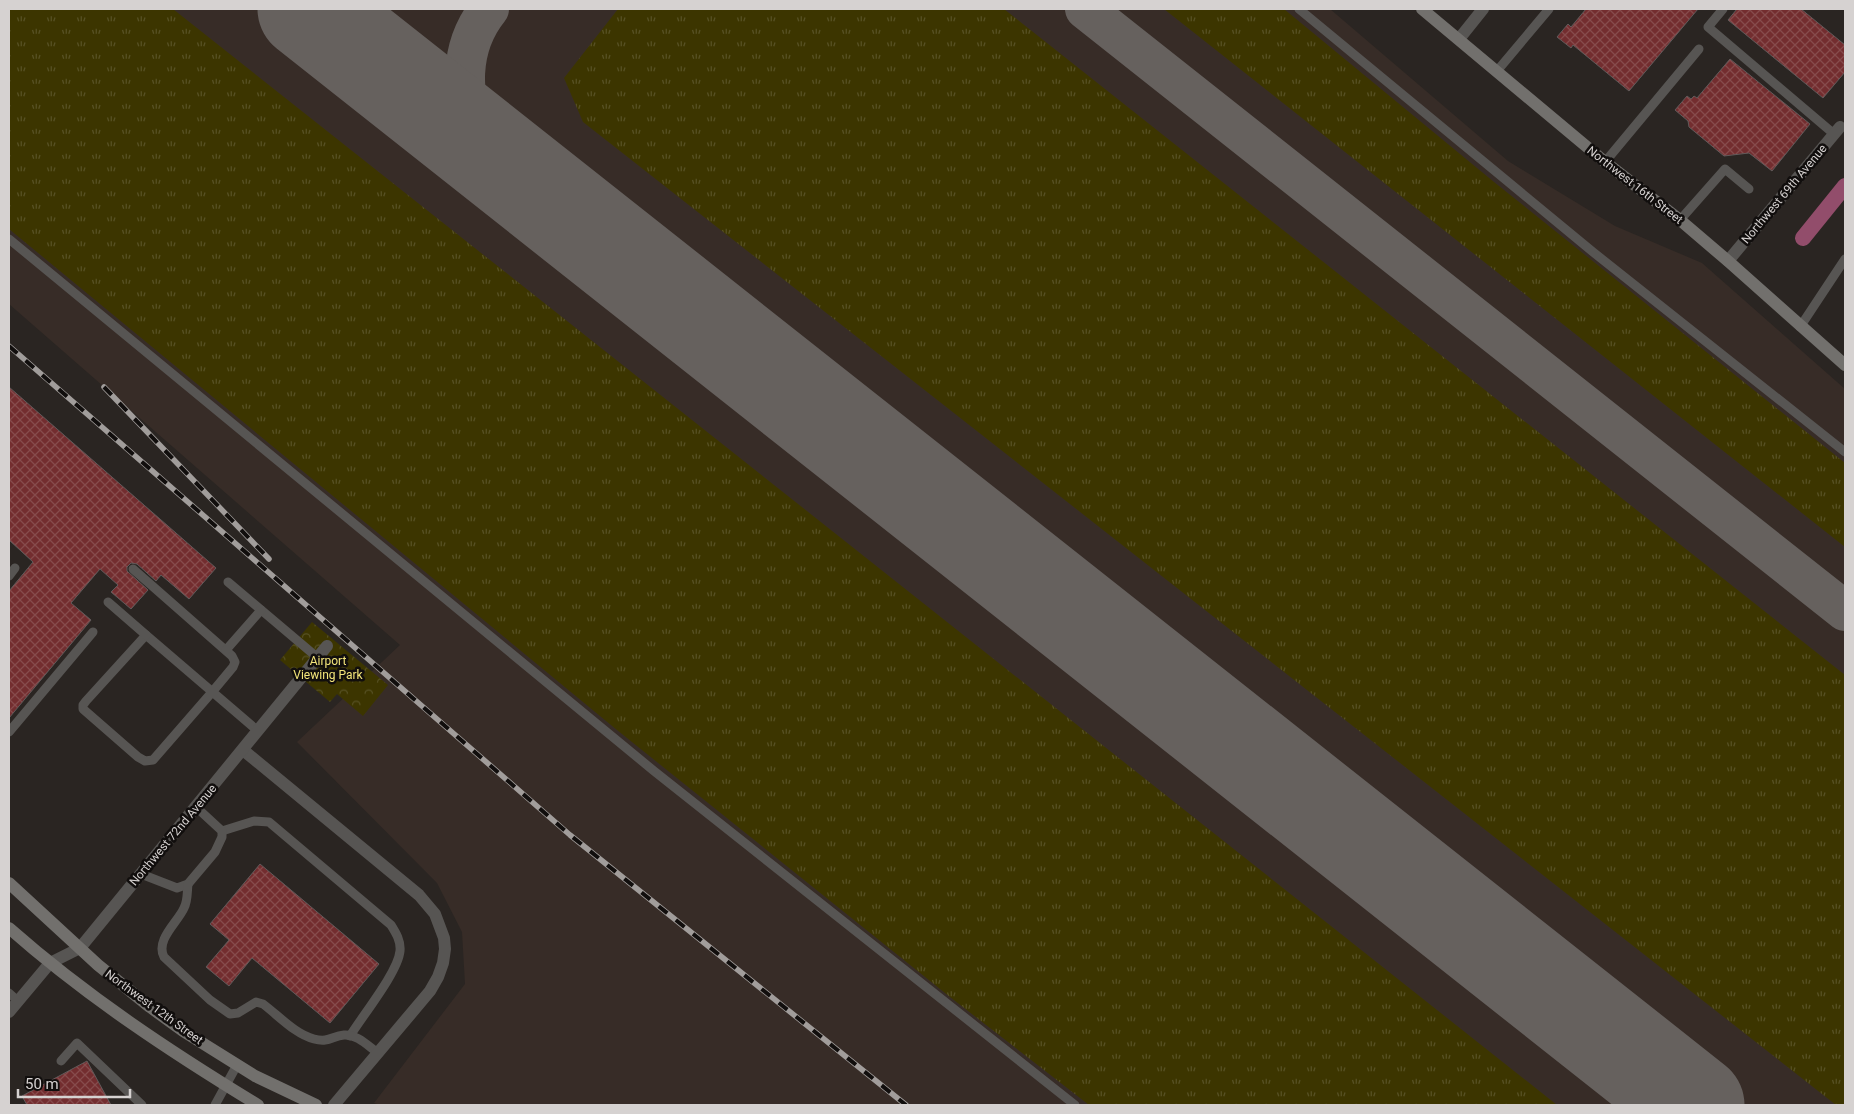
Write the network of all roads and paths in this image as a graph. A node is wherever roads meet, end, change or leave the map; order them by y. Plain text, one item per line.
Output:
1 (1299, 9) edge
2 (1422, 9) edge
3 (1483, 9) edge
4 (1549, 9) edge
5 (1723, 9) edge
6 (1459, 39) junction
7 (1699, 49) dead end
8 (1497, 72) junction
9 (1840, 127) edge
10 (1605, 162) junction
11 (1749, 189) dead end
12 (1680, 220) junction
13 (9, 239) edge
14 (1845, 259) edge
15 (1728, 261) junction
16 (1800, 327) junction
17 (1845, 365) edge
18 (1845, 452) edge
19 (15, 568) dead end
20 (134, 569) dead end
21 (9, 576) edge
22 (228, 582) dead end
23 (108, 602) dead end
24 (261, 610) junction
25 (92, 632) dead end
26 (146, 635) junction
27 (327, 646) dead end
28 (226, 650) junction
29 (318, 658) junction
30 (213, 692) junction
31 (258, 731) junction
32 (9, 732) edge
33 (243, 750) junction
34 (196, 807) junction
35 (222, 831) junction
36 (141, 874) junction
37 (9, 882) edge
38 (188, 884) junction
39 (9, 928) edge
40 (80, 948) junction
41 (50, 963) junction
42 (13, 997) edge
43 (9, 1012) edge
44 (350, 1036) junction
45 (378, 1053) junction
46 (60, 1061) dead end
47 (237, 1065) junction
48 (226, 1086) junction
49 (142, 1105) edge
50 (215, 1105) edge
51 (258, 1105) edge
52 (316, 1105) edge
53 (334, 1105) edge
54 (1075, 1105) edge

1 - 18 lane
2 - 6 main road, Northwest 16th Street
3 - 6 street
4 - 8 lane
5 - 9 lane
6 - 8 main road, Northwest 16th Street
7 - 10 lane
8 - 10 main road, Northwest 16th Street
9 - 15 street, Northwest 69th Avenue
10 - 12 main road, Northwest 16th Street
11 - 12 lane
12 - 15 main road, Northwest 16th Street
13 - 54 lane
14 - 16 lane
15 - 16 main road, Northwest 16th Street
16 - 17 main road, Northwest 16th Street
19 - 21 lane
20 - 28 lane
22 - 24 lane
23 - 26 lane
24 - 28 lane
24 - 29 lane
25 - 32 lane
26 - 30 lane
26 - 30 lane
27 - 29 street, Northwest 72nd Avenue
28 - 30 lane
29 - 31 street, Northwest 72nd Avenue
30 - 31 lane
31 - 33 street, Northwest 72nd Avenue
33 - 34 street, Northwest 72nd Avenue
33 - 45 street
34 - 35 lane
34 - 36 street, Northwest 72nd Avenue
35 - 38 lane
35 - 44 lane
36 - 38 lane
36 - 40 street, Northwest 72nd Avenue
37 - 40 main road, Northwest 12th Street
38 - 44 lane
39 - 41 main road, Northwest 12th Street
40 - 41 street, Northwest 72nd Avenue
40 - 47 main road, Northwest 12th Street
41 - 42 street, Northwest 72nd Avenue
41 - 48 main road, Northwest 12th Street
42 - 43 street, Northwest 72nd Avenue
44 - 45 lane
45 - 53 street
46 - 49 lane
47 - 48 lane
47 - 52 main road, Northwest 12th Street
48 - 50 lane
48 - 51 main road, Northwest 12th Street

